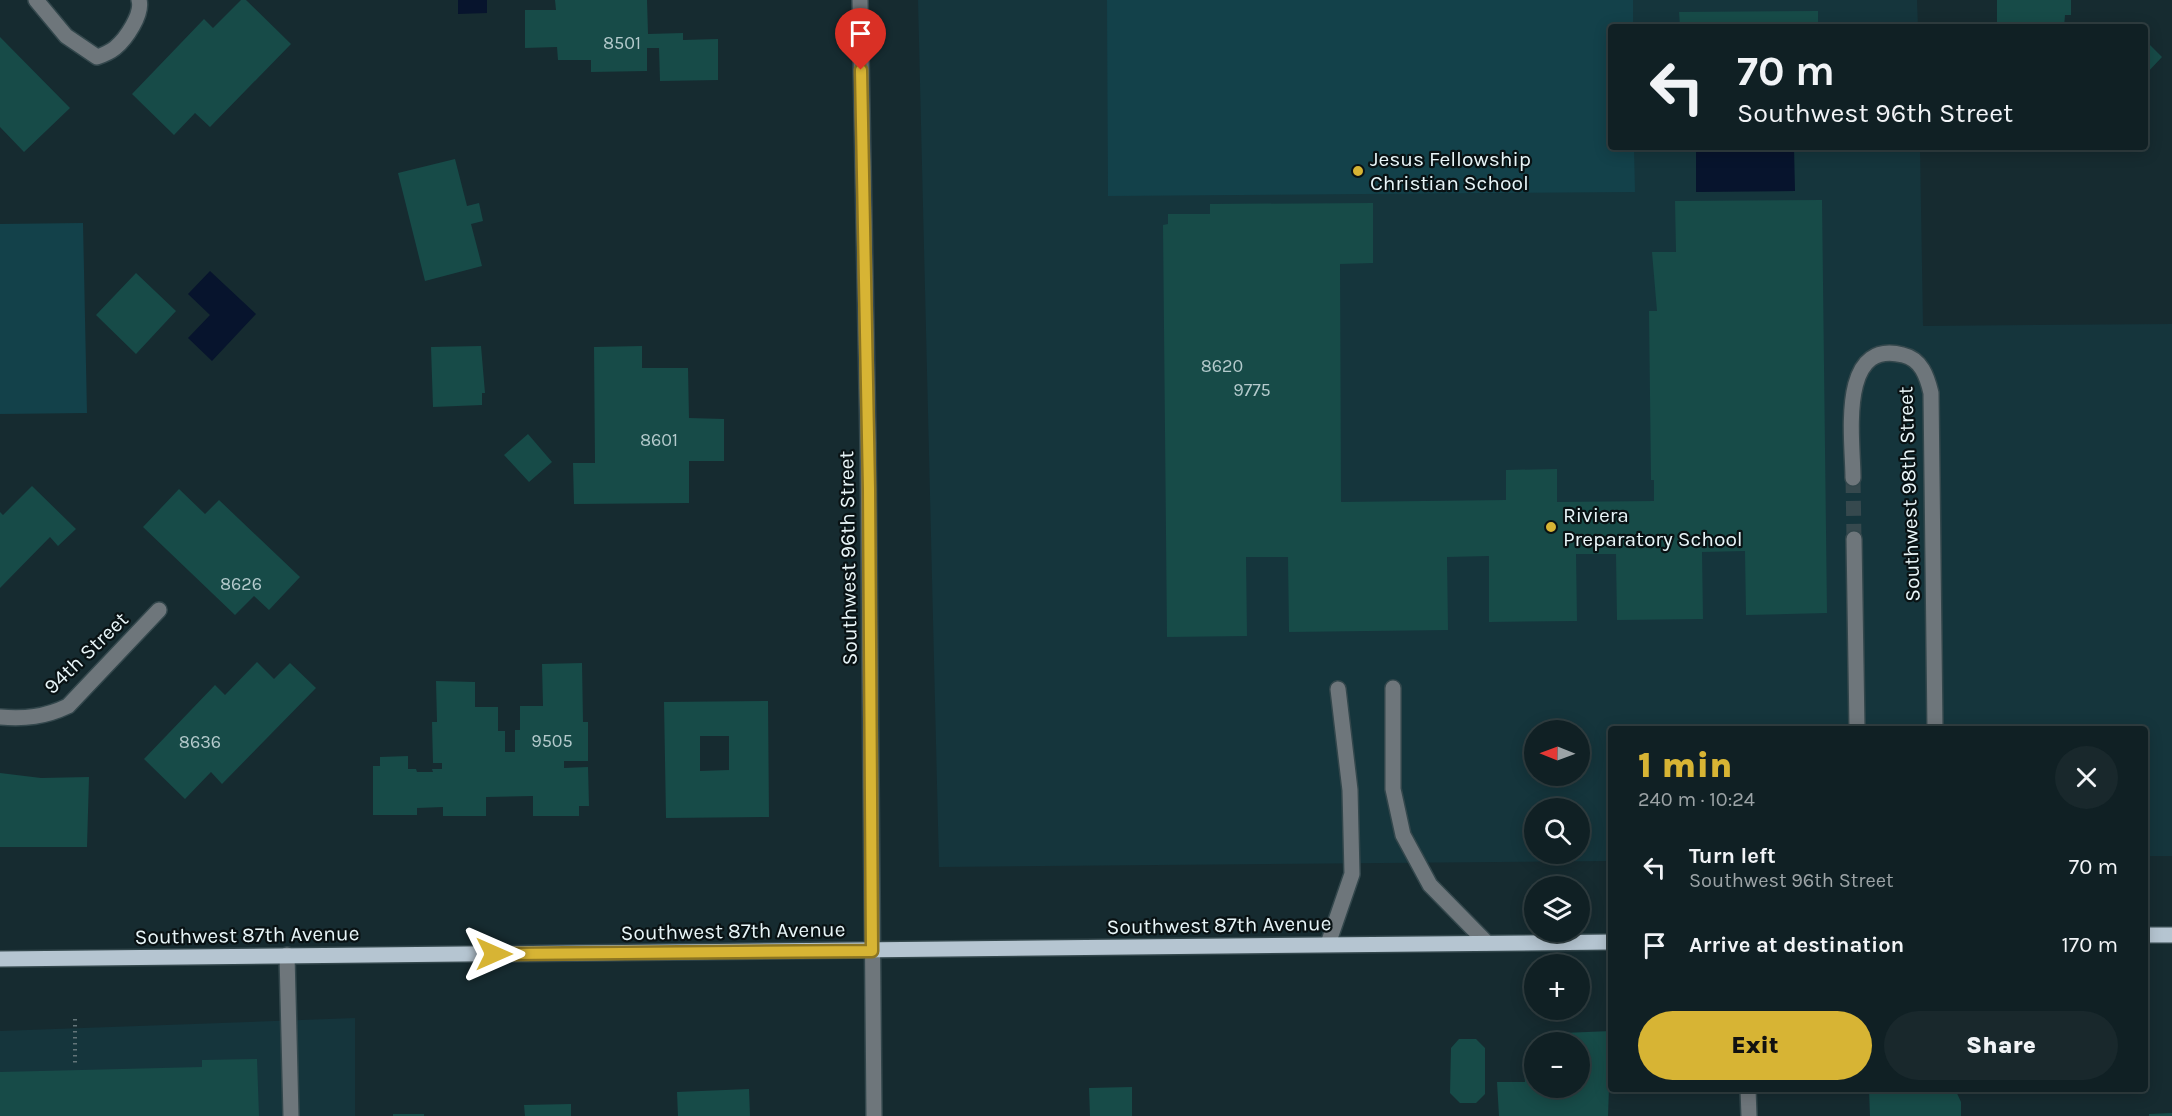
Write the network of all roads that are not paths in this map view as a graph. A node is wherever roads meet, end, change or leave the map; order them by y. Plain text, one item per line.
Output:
1 (36, 0) edge
2 (139, 0) edge
3 (860, 0) edge
4 (1853, 478) tunnel mouth
5 (1854, 540) tunnel mouth
6 (159, 610) dead end
7 (1393, 688) dead end
8 (1338, 689) dead end
9 (0, 717) edge
10 (1857, 726) edge
11 (1935, 726) edge
12 (2148, 935) edge
13 (2172, 935) edge
14 (1608, 942) edge
15 (1487, 943) junction
16 (1328, 944) junction
17 (872, 951) junction
18 (287, 955) junction
19 (0, 959) edge
20 (1748, 1092) edge
21 (291, 1116) edge
22 (874, 1116) edge
23 (1749, 1116) edge

1 - 2 street
3 - 17 street, Southwest 96th Street
4 - 11 street, Southwest 98th Street
5 - 10 street
6 - 9 street, 94th Street
7 - 15 street
8 - 16 street
12 - 13 main road
14 - 15 main road, Southwest 87th Avenue
15 - 16 main road, Southwest 87th Avenue
16 - 17 main road, Southwest 87th Avenue
17 - 18 main road, Southwest 87th Avenue
17 - 22 street, Southwest 96th Street
18 - 19 main road, Southwest 87th Avenue
18 - 21 street
20 - 23 street

